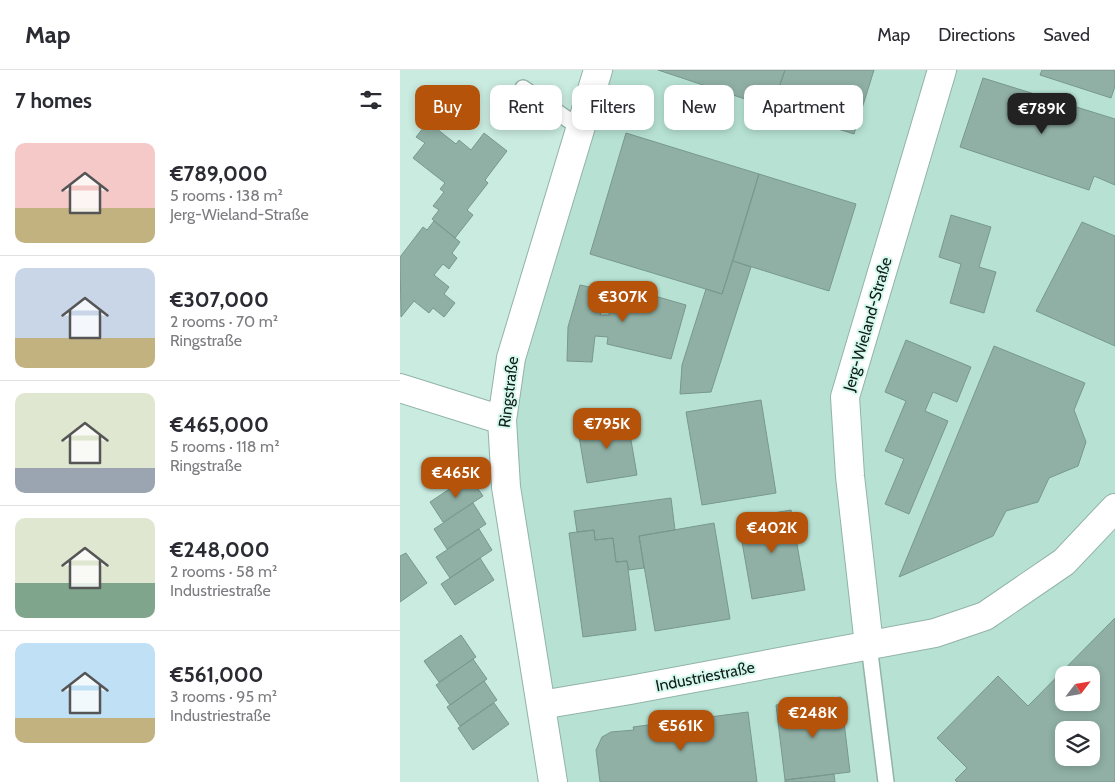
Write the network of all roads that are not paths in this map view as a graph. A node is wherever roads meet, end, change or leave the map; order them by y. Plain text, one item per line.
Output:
1 (598, 70) edge
2 (942, 70) edge
3 (593, 85) edge
4 (579, 130) edge
5 (400, 388) edge
6 (502, 420) junction
7 (1115, 508) edge
8 (869, 645) junction
9 (541, 705) junction
10 (553, 782) edge
11 (886, 782) edge

1 - 3 street, Ringstraße
2 - 8 street, Jerg-Wieland-Straße
4 - 6 street, Ringstraße
5 - 6 street
6 - 9 street, Ringstraße
7 - 8 street, Industriestraße
8 - 9 street, Industriestraße
8 - 11 lane
9 - 10 street, Ringstraße

